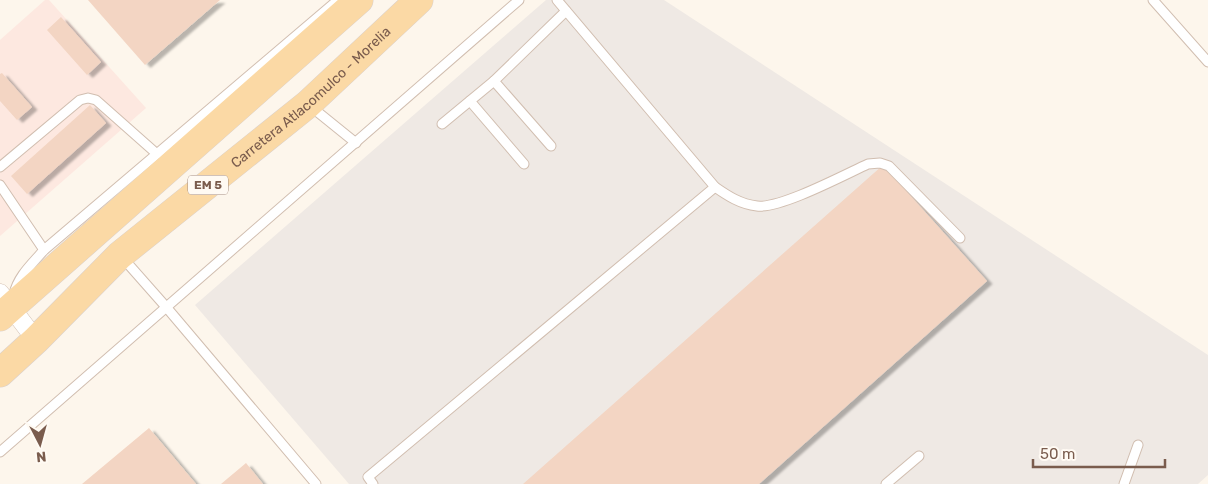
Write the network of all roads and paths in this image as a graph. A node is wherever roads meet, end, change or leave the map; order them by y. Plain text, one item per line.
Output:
1 (338, 0) edge
2 (359, 0) edge
3 (418, 0) edge
4 (519, 0) edge
5 (556, 0) edge
6 (1153, 0) edge
7 (566, 11) junction
8 (1208, 62) edge
9 (494, 80) junction
10 (470, 101) junction
11 (308, 104) junction
12 (442, 124) dead end
13 (356, 143) junction
14 (551, 146) dead end
15 (157, 154) junction
16 (524, 164) dead end
17 (0, 167) edge
18 (0, 185) edge
19 (715, 187) junction
20 (960, 238) dead end
21 (44, 250) junction
22 (120, 255) junction
23 (6, 306) edge
24 (167, 308) junction
25 (36, 340) junction
26 (0, 373) edge
27 (1138, 445) dead end
28 (0, 452) edge
29 (919, 456) dead end
30 (316, 484) edge
31 (373, 484) edge
32 (886, 484) edge
33 (1124, 484) edge

1 - 15 lane
2 - 23 main road, EM 5
3 - 11 main road, Carretera Atlacomulco - Morelia / EM 5
4 - 13 lane
5 - 7 lane
6 - 8 lane
7 - 9 lane
7 - 19 lane
9 - 10 lane
9 - 14 lane
10 - 12 lane
10 - 16 lane
11 - 13 lane
11 - 22 main road, Carretera Atlacomulco - Morelia / EM 5
13 - 24 lane
15 - 17 lane
15 - 21 lane
18 - 21 lane
19 - 20 lane
19 - 31 lane
21 - 23 lane
22 - 24 lane
22 - 25 main road, Carretera Atlacomulco - Morelia / EM 5
23 - 25 street
24 - 28 lane
24 - 30 lane
25 - 26 main road, Carretera Atlacomulco - Morelia / EM 5
27 - 33 lane
29 - 32 lane

